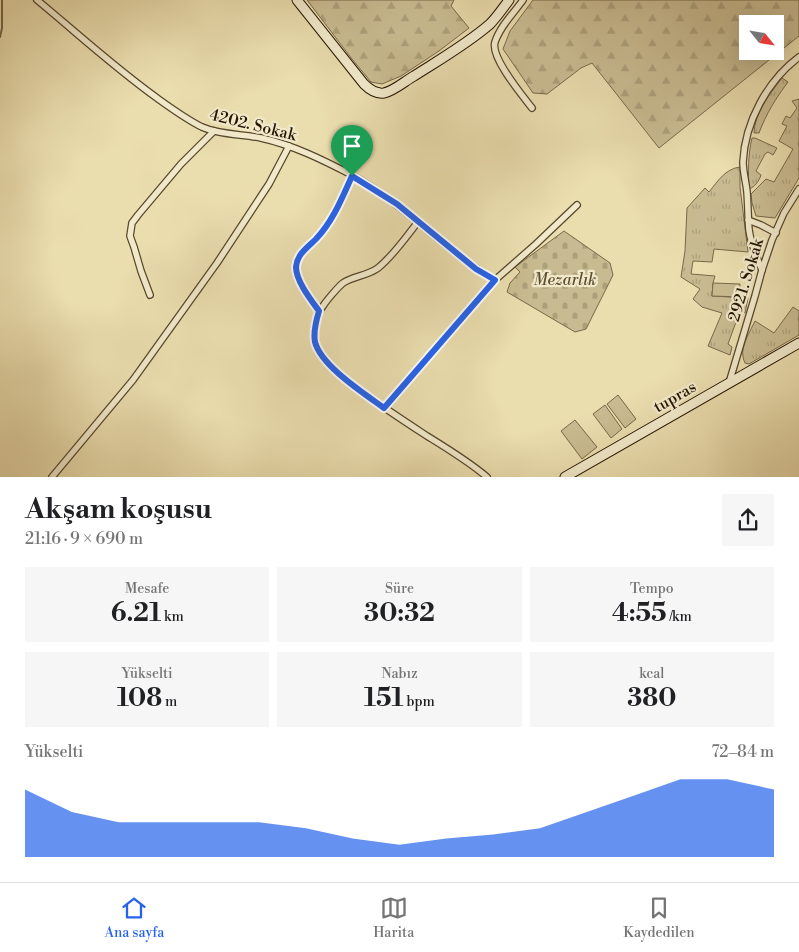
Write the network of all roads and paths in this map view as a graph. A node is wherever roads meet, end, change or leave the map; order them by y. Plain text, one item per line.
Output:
1 (37, 0) edge
2 (297, 0) edge
3 (509, 0) edge
4 (523, 0) edge
5 (799, 58) edge
6 (532, 108) dead end
7 (214, 131) junction
8 (289, 146) junction
9 (352, 176) junction
10 (799, 189) edge
11 (577, 205) dead end
12 (748, 220) junction
13 (418, 222) junction
14 (776, 232) junction
15 (762, 270) junction
16 (495, 280) junction
17 (150, 295) dead end
18 (319, 311) junction
19 (799, 342) edge
20 (729, 383) junction
21 (384, 408) junction
22 (52, 477) edge
23 (487, 477) edge
24 (565, 477) edge

1 - 7 street, 4202. Sokak
2 - 3 street
4 - 6 street
5 - 12 street
7 - 8 street, 4202. Sokak
7 - 17 street
8 - 9 street, 4202. Sokak
8 - 22 street
9 - 13 street, 4202. Sokak
9 - 18 street
10 - 14 street, 2921. Sokak
11 - 16 street
12 - 14 street
12 - 15 street
13 - 16 street, 4202. Sokak
13 - 18 street
14 - 15 street, 2921. Sokak
15 - 20 street, 2921. Sokak
16 - 21 street
18 - 21 street
19 - 20 street, tupras
20 - 24 street, tupras
21 - 23 street

